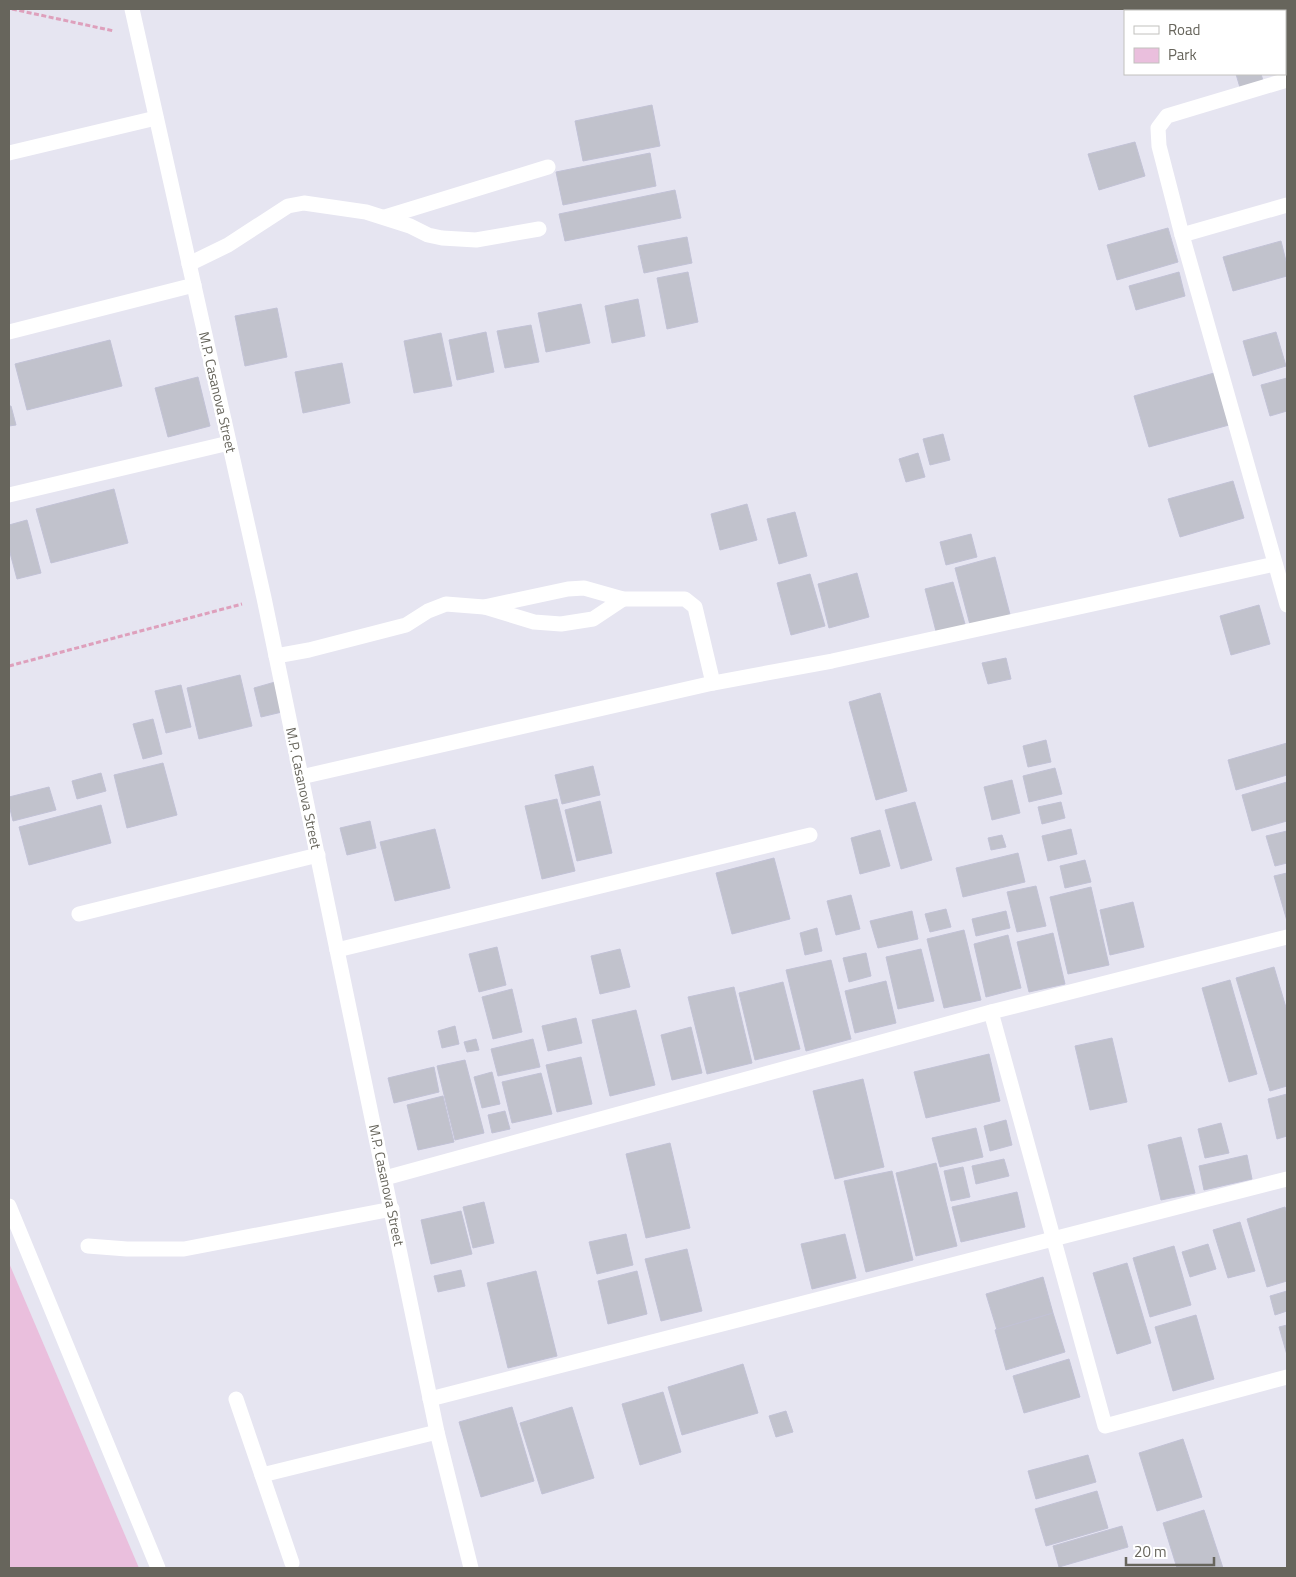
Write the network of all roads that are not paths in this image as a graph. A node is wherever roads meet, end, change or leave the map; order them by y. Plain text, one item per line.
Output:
1 (132, 9) edge
2 (1287, 80) edge
3 (156, 118) junction
4 (9, 154) edge
5 (548, 167) dead end
6 (1287, 205) edge
7 (385, 218) junction
8 (539, 229) dead end
9 (1182, 235) junction
10 (189, 264) junction
11 (194, 285) junction
12 (9, 332) edge
13 (229, 443) junction
14 (9, 495) edge
15 (1275, 564) junction
16 (623, 599) junction
17 (1287, 605) edge
18 (484, 607) junction
19 (276, 656) junction
20 (713, 683) junction
21 (301, 777) junction
22 (810, 835) dead end
23 (318, 855) junction
24 (79, 914) dead end
25 (1287, 937) edge
26 (337, 950) junction
27 (991, 1012) junction
28 (386, 1178) junction
29 (1287, 1179) edge
30 (9, 1206) edge
31 (392, 1209) junction
32 (1053, 1239) junction
33 (88, 1246) dead end
34 (1287, 1377) edge
35 (236, 1399) dead end
36 (430, 1399) junction
37 (437, 1432) junction
38 (262, 1475) junction
39 (292, 1563) dead end
40 (158, 1568) edge
41 (471, 1568) edge

1 - 3 street, M.P. Casanova Street
2 - 9 street
3 - 4 street
3 - 10 street, M.P. Casanova Street
5 - 7 street
6 - 9 street
7 - 8 street
7 - 10 street
9 - 15 street
10 - 11 street, M.P. Casanova Street
11 - 12 street
11 - 13 street, M.P. Casanova Street
13 - 14 street
13 - 19 street, M.P. Casanova Street
15 - 17 street
15 - 20 street
16 - 18 street
16 - 18 street
16 - 20 street
18 - 19 street
19 - 21 street, M.P. Casanova Street
20 - 21 street
21 - 23 street, M.P. Casanova Street
22 - 26 street
23 - 24 street
23 - 26 street, M.P. Casanova Street
25 - 27 street
26 - 28 street, M.P. Casanova Street
27 - 28 street
27 - 32 street
28 - 31 street, M.P. Casanova Street
29 - 32 street
30 - 40 street
31 - 33 street
31 - 36 street, M.P. Casanova Street
32 - 34 street
32 - 36 street
35 - 38 street
36 - 37 street, M.P. Casanova Street
37 - 38 street
37 - 41 street, M.P. Casanova Street
38 - 39 street

